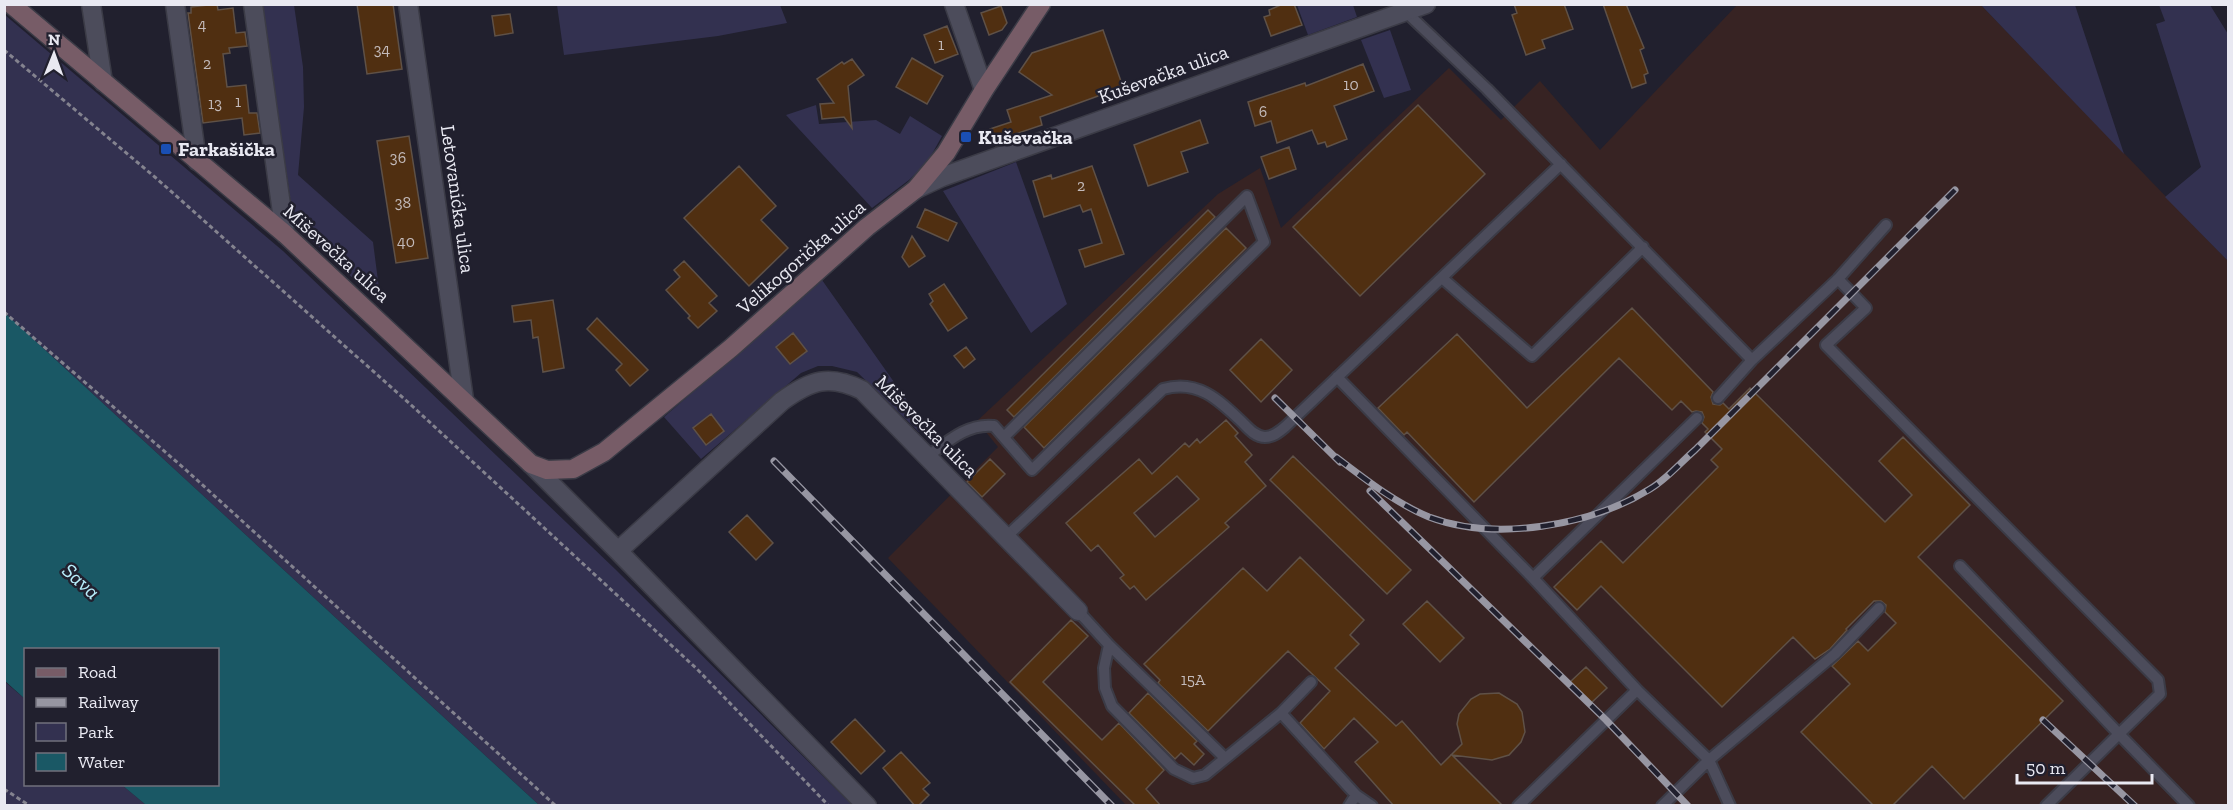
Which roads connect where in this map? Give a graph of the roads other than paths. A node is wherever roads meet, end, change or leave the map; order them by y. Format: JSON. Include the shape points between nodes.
{"nodes":[{"id":1,"x":11,"y":4,"type":"edge"},
{"id":2,"x":91,"y":4,"type":"edge"},
{"id":3,"x":175,"y":4,"type":"edge"},
{"id":4,"x":253,"y":4,"type":"edge"},
{"id":5,"x":408,"y":4,"type":"edge"},
{"id":6,"x":954,"y":4,"type":"edge"},
{"id":7,"x":1041,"y":4,"type":"edge"},
{"id":8,"x":1426,"y":4,"type":"edge"},
{"id":9,"x":1406,"y":12,"type":"junction"},
{"id":10,"x":103,"y":82,"type":"junction"},
{"id":11,"x":984,"y":90,"type":"junction"},
{"id":12,"x":197,"y":161,"type":"junction"},
{"id":13,"x":1561,"y":164,"type":"junction"},
{"id":14,"x":916,"y":189,"type":"junction"},
{"id":15,"x":1886,"y":225,"type":"dead end"},
{"id":16,"x":285,"y":234,"type":"junction"},
{"id":17,"x":1643,"y":247,"type":"junction"},
{"id":18,"x":1442,"y":278,"type":"junction"},
{"id":19,"x":1838,"y":279,"type":"junction"},
{"id":20,"x":1752,"y":360,"type":"junction"},
{"id":21,"x":1337,"y":377,"type":"junction"},
{"id":22,"x":1718,"y":398,"type":"dead end"},
{"id":23,"x":464,"y":400,"type":"junction"},
{"id":24,"x":1697,"y":418,"type":"dead end"},
{"id":25,"x":1004,"y":437,"type":"junction"},
{"id":26,"x":927,"y":457,"type":"junction"},
{"id":27,"x":531,"y":465,"type":"junction"},
{"id":28,"x":1005,"y":538,"type":"junction"},
{"id":29,"x":618,"y":551,"type":"junction"},
{"id":30,"x":1960,"y":566,"type":"dead end"},
{"id":31,"x":1533,"y":578,"type":"junction"},
{"id":32,"x":1879,"y":608,"type":"dead end"},
{"id":33,"x":1078,"y":611,"type":"joint"},
{"id":34,"x":1108,"y":645,"type":"junction"},
{"id":35,"x":1311,"y":682,"type":"dead end"},
{"id":36,"x":1637,"y":690,"type":"junction"},
{"id":37,"x":1281,"y":713,"type":"junction"},
{"id":38,"x":2119,"y":734,"type":"junction"},
{"id":39,"x":1226,"y":758,"type":"junction"},
{"id":40,"x":1709,"y":760,"type":"junction"},
{"id":41,"x":1356,"y":795,"type":"junction"},
{"id":42,"x":867,"y":806,"type":"edge"},
{"id":43,"x":1349,"y":806,"type":"edge"},
{"id":44,"x":1372,"y":806,"type":"edge"},
{"id":45,"x":1518,"y":806,"type":"edge"},
{"id":46,"x":1662,"y":806,"type":"edge"},
{"id":47,"x":1730,"y":806,"type":"edge"},
{"id":48,"x":2046,"y":806,"type":"edge"},
{"id":49,"x":2189,"y":806,"type":"edge"}],
"edges":[{"from":1,"to":10,"type":"street","name":"Miševečka ulica"},
{"from":2,"to":10,"type":"street"},
{"from":3,"to":12,"type":"street"},
{"from":4,"to":16,"type":"street"},
{"from":5,"to":23,"type":"street","name":"Letovanićka ulica"},
{"from":6,"to":11,"type":"street"},
{"from":7,"to":11,"type":"street","name":"Velikogorička ulica"},
{"from":8,"to":9,"type":"street","name":"Kuševačka ulica"},
{"from":9,"to":13,"type":"lane"},
{"from":9,"to":14,"type":"street","name":"Kuševačka ulica"},
{"from":10,"to":12,"type":"street","name":"Miševečka ulica"},
{"from":11,"to":14,"type":"street","name":"Velikogorička ulica","via":[[946,153]]},
{"from":12,"to":16,"type":"street","name":"Miševečka ulica"},
{"from":13,"to":17,"type":"lane"},
{"from":13,"to":18,"type":"lane"},
{"from":14,"to":27,"type":"street","name":"Velikogorička ulica","via":[[604,452],[573,469],[547,470]]},
{"from":15,"to":19,"type":"lane"},
{"from":16,"to":23,"type":"street","name":"Miševečka ulica"},
{"from":17,"to":18,"type":"lane","via":[[1532,356]]},
{"from":17,"to":20,"type":"lane"},
{"from":18,"to":21,"type":"lane"},
{"from":19,"to":20,"type":"lane"},
{"from":19,"to":38,"type":"lane","via":[[1866,309],[1826,345],[2158,680],[2160,694]]},
{"from":20,"to":22,"type":"lane"},
{"from":21,"to":28,"type":"lane","via":[[1286,427],[1262,438],[1197,388],[1184,385],[1163,389]]},
{"from":21,"to":31,"type":"lane"},
{"from":23,"to":27,"type":"street","name":"Miševečka ulica"},
{"from":24,"to":31,"type":"lane"},
{"from":25,"to":25,"type":"lane","via":[[1032,470],[1264,242],[1247,196]]},
{"from":25,"to":26,"type":"lane","via":[[994,426],[976,426]]},
{"from":26,"to":28,"type":"street","name":"Miševečka ulica"},
{"from":26,"to":29,"type":"street","name":"Miševečka ulica","via":[[862,390],[846,382],[816,382],[782,401]]},
{"from":27,"to":29,"type":"street","name":"Miševečka ulica"},
{"from":28,"to":33,"type":"street","name":"Miševečka ulica"},
{"from":29,"to":42,"type":"street","name":"Miševečka ulica"},
{"from":30,"to":38,"type":"lane"},
{"from":31,"to":36,"type":"lane"},
{"from":32,"to":40,"type":"lane","via":[[1835,654]]},
{"from":33,"to":34,"type":"lane"},
{"from":34,"to":39,"type":"lane"},
{"from":34,"to":39,"type":"lane","via":[[1105,688],[1112,706],[1174,769],[1192,778],[1205,775]]},
{"from":35,"to":37,"type":"lane"},
{"from":36,"to":40,"type":"lane"},
{"from":36,"to":45,"type":"lane"},
{"from":37,"to":39,"type":"lane"},
{"from":37,"to":41,"type":"lane"},
{"from":38,"to":48,"type":"lane"},
{"from":38,"to":49,"type":"lane"},
{"from":40,"to":46,"type":"lane"},
{"from":40,"to":47,"type":"lane"},
{"from":41,"to":43,"type":"lane"},
{"from":41,"to":44,"type":"lane"}]}
